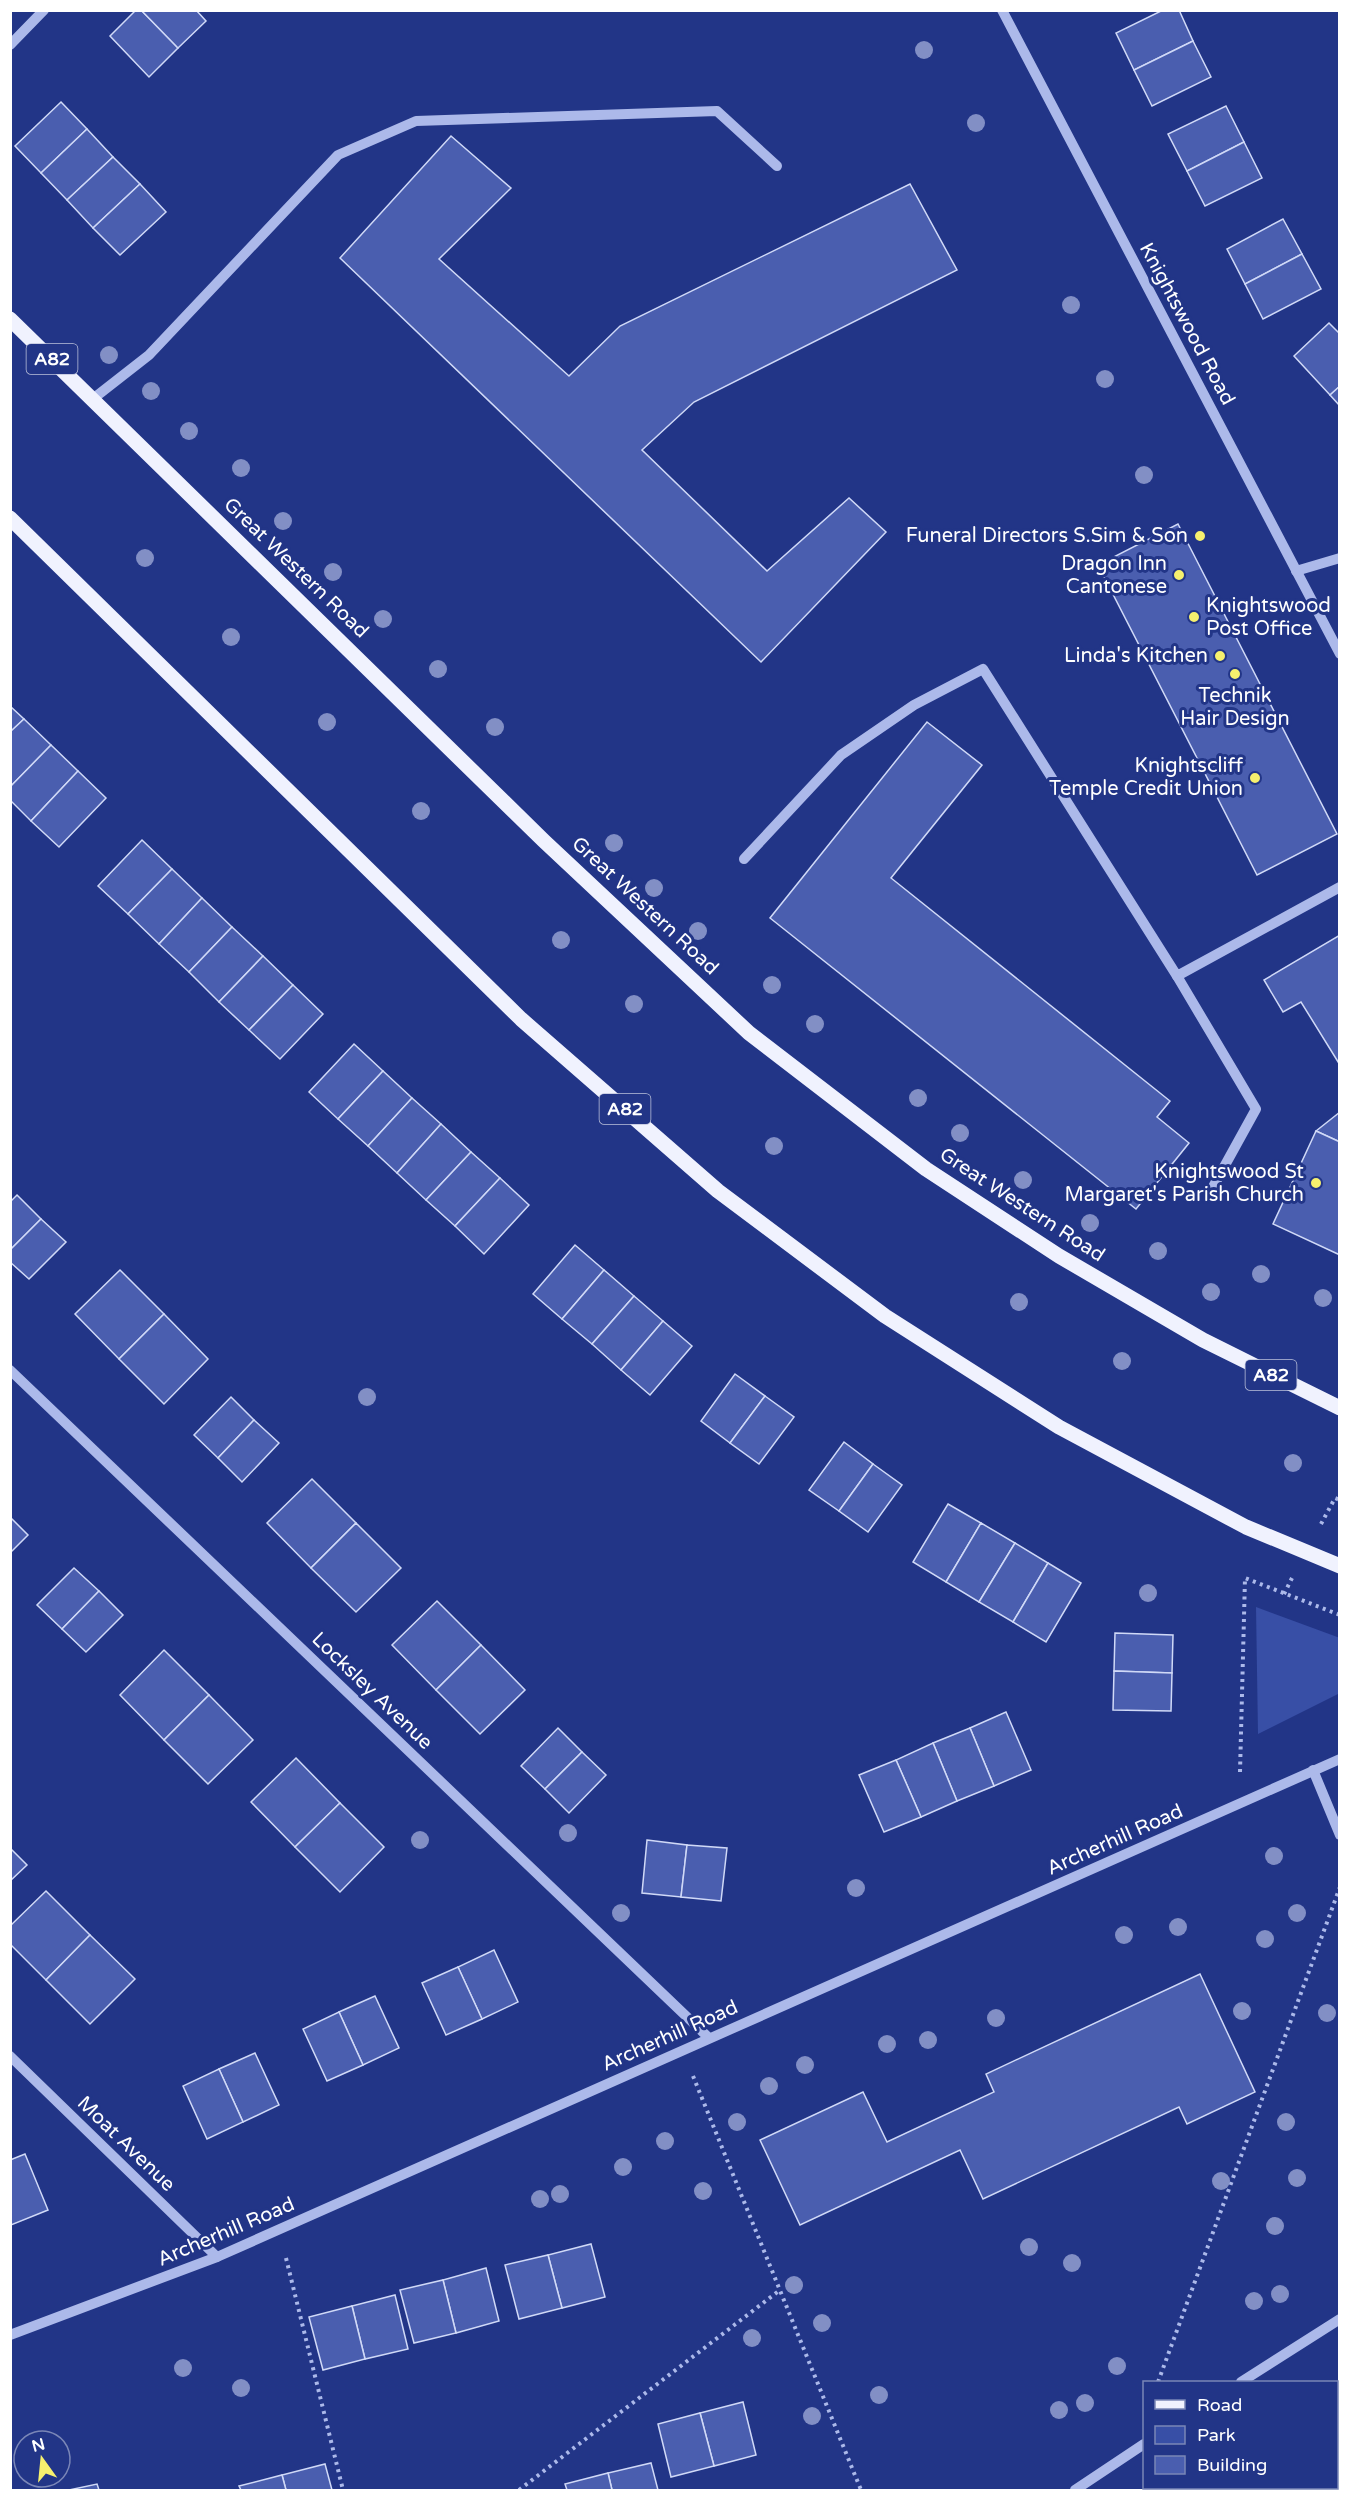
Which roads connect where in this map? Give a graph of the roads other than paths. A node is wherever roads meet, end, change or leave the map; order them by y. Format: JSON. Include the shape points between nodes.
{"nodes":[{"id":1,"x":44,"y":10,"type":"edge"},
{"id":2,"x":1002,"y":10,"type":"edge"},
{"id":3,"x":10,"y":45,"type":"edge"},
{"id":4,"x":777,"y":166,"type":"dead end"},
{"id":5,"x":10,"y":319,"type":"edge"},
{"id":6,"x":94,"y":398,"type":"junction"},
{"id":7,"x":10,"y":518,"type":"edge"},
{"id":8,"x":1340,"y":558,"type":"edge"},
{"id":9,"x":1296,"y":571,"type":"junction"},
{"id":10,"x":1340,"y":654,"type":"edge"},
{"id":11,"x":744,"y":859,"type":"dead end"},
{"id":12,"x":1340,"y":887,"type":"edge"},
{"id":13,"x":1177,"y":976,"type":"junction"},
{"id":14,"x":1208,"y":1196,"type":"dead end"},
{"id":15,"x":10,"y":1370,"type":"edge"},
{"id":16,"x":1340,"y":1408,"type":"edge"},
{"id":17,"x":1340,"y":1566,"type":"edge"},
{"id":18,"x":1340,"y":1759,"type":"edge"},
{"id":19,"x":1313,"y":1770,"type":"junction"},
{"id":20,"x":1340,"y":1835,"type":"edge"},
{"id":21,"x":709,"y":2038,"type":"junction"},
{"id":22,"x":10,"y":2056,"type":"edge"},
{"id":23,"x":217,"y":2258,"type":"junction"},
{"id":24,"x":1340,"y":2319,"type":"edge"},
{"id":25,"x":10,"y":2335,"type":"edge"},
{"id":26,"x":1243,"y":2381,"type":"edge"},
{"id":27,"x":1143,"y":2445,"type":"edge"},
{"id":28,"x":1075,"y":2490,"type":"edge"}],
"edges":[{"from":1,"to":3,"type":"street"},
{"from":2,"to":9,"type":"street","name":"Knightswood Road"},
{"from":4,"to":6,"type":"street","via":[[717,111],[416,121],[338,155],[149,355]]},
{"from":5,"to":6,"type":"main road","name":"Great Western Road","number":"A82"},
{"from":6,"to":16,"type":"main road","name":"Great Western Road","number":"A82","via":[[544,841],[749,1033],[926,1169],[1059,1256],[1203,1340]]},
{"from":7,"to":17,"type":"main road","number":"A82","via":[[521,1019],[718,1191],[885,1316],[1059,1427],[1246,1527]]},
{"from":8,"to":9,"type":"street"},
{"from":9,"to":10,"type":"street","name":"Knightswood Road"},
{"from":11,"to":13,"type":"street","via":[[841,755],[914,705],[983,669]]},
{"from":12,"to":13,"type":"street"},
{"from":13,"to":14,"type":"street","via":[[1256,1109]]},
{"from":15,"to":21,"type":"street","name":"Locksley Avenue"},
{"from":18,"to":19,"type":"street","name":"Archerhill Road"},
{"from":19,"to":20,"type":"street"},
{"from":19,"to":21,"type":"street","name":"Archerhill Road"},
{"from":21,"to":23,"type":"street","name":"Archerhill Road"},
{"from":22,"to":23,"type":"street","name":"Moat Avenue"},
{"from":23,"to":25,"type":"street","name":"Archerhill Road"},
{"from":24,"to":26,"type":"street"},
{"from":27,"to":28,"type":"street"}]}
